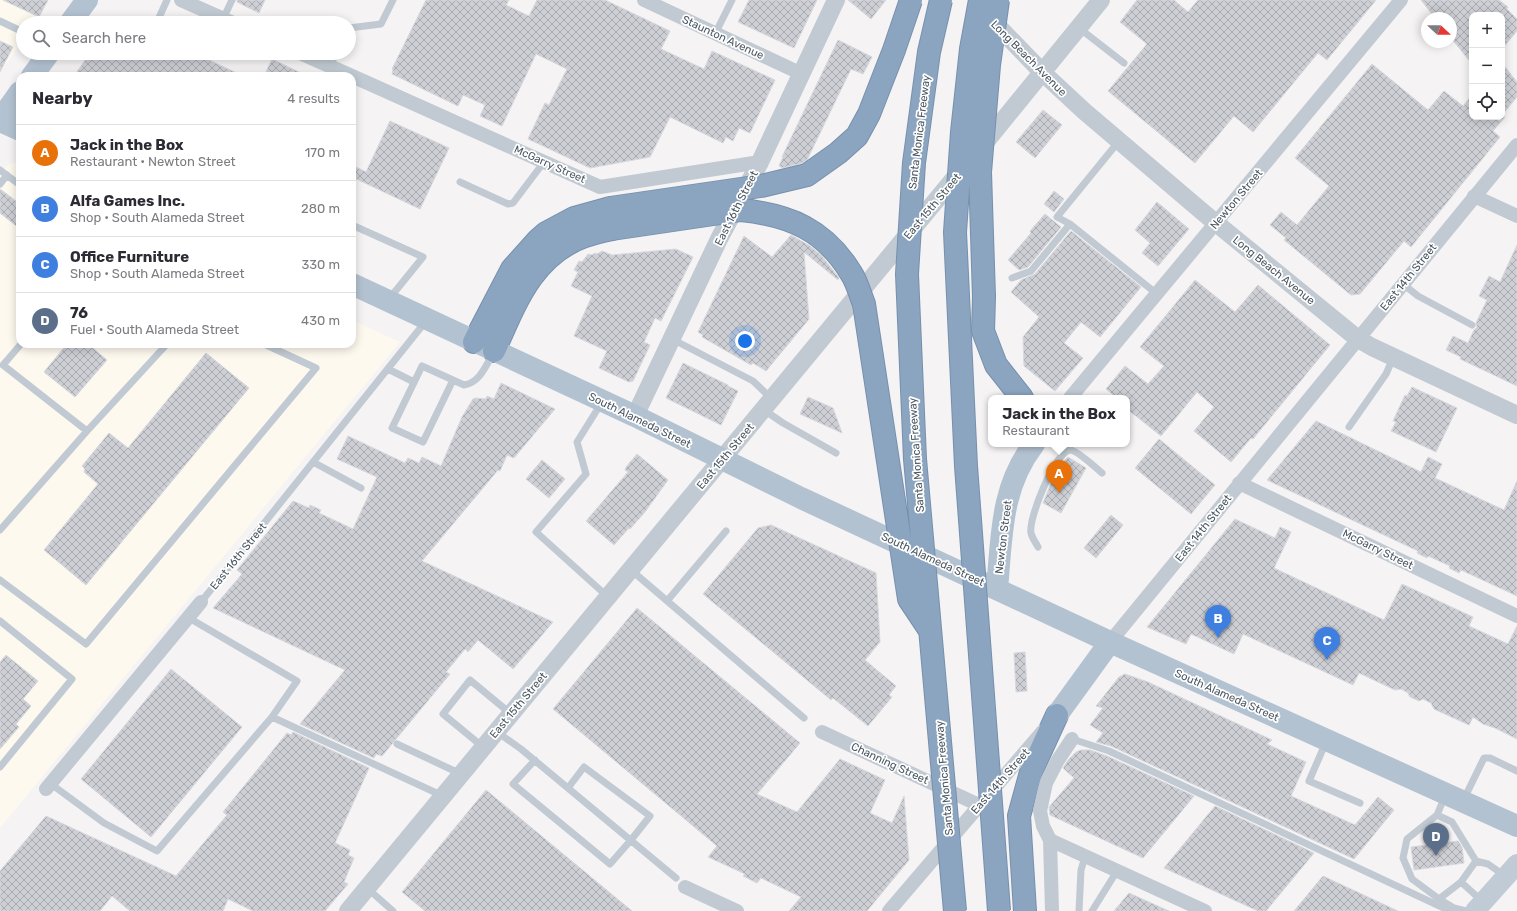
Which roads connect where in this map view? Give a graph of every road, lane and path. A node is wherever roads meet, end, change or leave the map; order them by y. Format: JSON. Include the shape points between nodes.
{"nodes":[{"id":1,"x":87,"y":0,"type":"edge"},
{"id":2,"x":166,"y":0,"type":"edge"},
{"id":3,"x":181,"y":0,"type":"edge"},
{"id":4,"x":232,"y":0,"type":"edge"},
{"id":5,"x":393,"y":0,"type":"edge"},
{"id":6,"x":644,"y":0,"type":"edge"},
{"id":7,"x":732,"y":0,"type":"edge"},
{"id":8,"x":836,"y":0,"type":"edge"},
{"id":9,"x":911,"y":0,"type":"edge"},
{"id":10,"x":941,"y":0,"type":"edge"},
{"id":11,"x":973,"y":0,"type":"edge"},
{"id":12,"x":980,"y":0,"type":"edge"},
{"id":13,"x":998,"y":0,"type":"edge"},
{"id":14,"x":1101,"y":0,"type":"edge"},
{"id":15,"x":1401,"y":0,"type":"edge"},
{"id":16,"x":75,"y":16,"type":"edge"},
{"id":17,"x":159,"y":16,"type":"edge"},
{"id":18,"x":217,"y":16,"type":"edge"},
{"id":19,"x":229,"y":16,"type":"edge"},
{"id":20,"x":0,"y":21,"type":"edge"},
{"id":21,"x":356,"y":27,"type":"edge"},
{"id":22,"x":1078,"y":28,"type":"junction"},
{"id":23,"x":16,"y":29,"type":"edge"},
{"id":24,"x":715,"y":34,"type":"junction"},
{"id":25,"x":44,"y":60,"type":"edge"},
{"id":26,"x":316,"y":60,"type":"edge"},
{"id":27,"x":333,"y":60,"type":"edge"},
{"id":28,"x":1124,"y":64,"type":"dead end"},
{"id":29,"x":330,"y":66,"type":"junction"},
{"id":30,"x":35,"y":72,"type":"edge"},
{"id":31,"x":343,"y":72,"type":"edge"},
{"id":32,"x":1042,"y":72,"type":"junction"},
{"id":33,"x":802,"y":74,"type":"junction"},
{"id":34,"x":356,"y":78,"type":"edge"},
{"id":35,"x":16,"y":98,"type":"edge"},
{"id":36,"x":0,"y":120,"type":"edge"},
{"id":37,"x":16,"y":128,"type":"edge"},
{"id":38,"x":1119,"y":141,"type":"junction"},
{"id":39,"x":1517,"y":145,"type":"edge"},
{"id":40,"x":544,"y":162,"type":"junction"},
{"id":41,"x":760,"y":162,"type":"junction"},
{"id":42,"x":0,"y":170,"type":"edge"},
{"id":43,"x":7,"y":175,"type":"junction"},
{"id":44,"x":16,"y":182,"type":"edge"},
{"id":45,"x":460,"y":182,"type":"dead end"},
{"id":46,"x":0,"y":184,"type":"edge"},
{"id":47,"x":1474,"y":196,"type":"junction"},
{"id":48,"x":1517,"y":216,"type":"edge"},
{"id":49,"x":611,"y":219,"type":"junction"},
{"id":50,"x":1216,"y":223,"type":"junction"},
{"id":51,"x":1070,"y":224,"type":"junction"},
{"id":52,"x":356,"y":227,"type":"edge"},
{"id":53,"x":1012,"y":278,"type":"dead end"},
{"id":54,"x":1403,"y":284,"type":"junction"},
{"id":55,"x":356,"y":286,"type":"edge"},
{"id":56,"x":1157,"y":294,"type":"junction"},
{"id":57,"x":388,"y":301,"type":"junction"},
{"id":58,"x":427,"y":320,"type":"junction"},
{"id":59,"x":1472,"y":325,"type":"dead end"},
{"id":60,"x":672,"y":339,"type":"junction"},
{"id":61,"x":1358,"y":339,"type":"junction"},
{"id":62,"x":474,"y":342,"type":"junction"},
{"id":63,"x":18,"y":348,"type":"edge"},
{"id":64,"x":163,"y":348,"type":"edge"},
{"id":65,"x":273,"y":348,"type":"edge"},
{"id":66,"x":494,"y":351,"type":"junction"},
{"id":67,"x":1393,"y":357,"type":"junction"},
{"id":68,"x":388,"y":369,"type":"junction"},
{"id":69,"x":453,"y":380,"type":"junction"},
{"id":70,"x":414,"y":382,"type":"junction"},
{"id":71,"x":1020,"y":395,"type":"edge"},
{"id":72,"x":1073,"y":395,"type":"edge"},
{"id":73,"x":602,"y":401,"type":"junction"},
{"id":74,"x":768,"y":405,"type":"junction"},
{"id":75,"x":1517,"y":415,"type":"edge"},
{"id":76,"x":635,"y":416,"type":"junction"},
{"id":77,"x":1349,"y":427,"type":"dead end"},
{"id":78,"x":86,"y":431,"type":"junction"},
{"id":79,"x":1032,"y":447,"type":"edge"},
{"id":80,"x":836,"y":453,"type":"dead end"},
{"id":81,"x":722,"y":459,"type":"junction"},
{"id":82,"x":313,"y":462,"type":"junction"},
{"id":83,"x":1102,"y":473,"type":"dead end"},
{"id":84,"x":1239,"y":483,"type":"junction"},
{"id":85,"x":361,"y":488,"type":"dead end"},
{"id":86,"x":0,"y":530,"type":"edge"},
{"id":87,"x":726,"y":532,"type":"dead end"},
{"id":88,"x":1038,"y":547,"type":"dead end"},
{"id":89,"x":631,"y":570,"type":"junction"},
{"id":90,"x":0,"y":580,"type":"edge"},
{"id":91,"x":998,"y":589,"type":"junction"},
{"id":92,"x":608,"y":597,"type":"junction"},
{"id":93,"x":667,"y":601,"type":"junction"},
{"id":94,"x":201,"y":602,"type":"joint"},
{"id":95,"x":1517,"y":616,"type":"edge"},
{"id":96,"x":189,"y":618,"type":"junction"},
{"id":97,"x":2,"y":623,"type":"edge"},
{"id":98,"x":0,"y":631,"type":"edge"},
{"id":99,"x":930,"y":631,"type":"junction"},
{"id":100,"x":1110,"y":642,"type":"junction"},
{"id":101,"x":511,"y":714,"type":"junction"},
{"id":102,"x":1056,"y":715,"type":"junction"},
{"id":103,"x":272,"y":717,"type":"junction"},
{"id":104,"x":804,"y":718,"type":"dead end"},
{"id":105,"x":497,"y":731,"type":"junction"},
{"id":106,"x":822,"y":732,"type":"dead end"},
{"id":107,"x":1072,"y":739,"type":"joint"},
{"id":108,"x":1326,"y":740,"type":"junction"},
{"id":109,"x":397,"y":744,"type":"dead end"},
{"id":110,"x":484,"y":747,"type":"junction"},
{"id":111,"x":535,"y":760,"type":"junction"},
{"id":112,"x":0,"y":767,"type":"edge"},
{"id":113,"x":1517,"y":771,"type":"edge"},
{"id":114,"x":461,"y":774,"type":"junction"},
{"id":115,"x":49,"y":787,"type":"joint"},
{"id":116,"x":568,"y":788,"type":"junction"},
{"id":117,"x":443,"y":796,"type":"junction"},
{"id":118,"x":1454,"y":798,"type":"junction"},
{"id":119,"x":1360,"y":803,"type":"dead end"},
{"id":120,"x":979,"y":805,"type":"junction"},
{"id":121,"x":1437,"y":815,"type":"junction"},
{"id":122,"x":1517,"y":826,"type":"edge"},
{"id":123,"x":631,"y":840,"type":"junction"},
{"id":124,"x":1050,"y":840,"type":"junction"},
{"id":125,"x":1085,"y":857,"type":"junction"},
{"id":126,"x":1476,"y":861,"type":"junction"},
{"id":127,"x":1511,"y":870,"type":"edge"},
{"id":128,"x":1116,"y":871,"type":"junction"},
{"id":129,"x":681,"y":882,"type":"joint"},
{"id":130,"x":1461,"y":882,"type":"junction"},
{"id":131,"x":367,"y":888,"type":"junction"},
{"id":132,"x":1439,"y":899,"type":"junction"},
{"id":133,"x":1024,"y":901,"type":"edge"},
{"id":134,"x":1479,"y":906,"type":"edge"},
{"id":135,"x":348,"y":911,"type":"edge"},
{"id":136,"x":394,"y":911,"type":"edge"},
{"id":137,"x":737,"y":911,"type":"edge"},
{"id":138,"x":889,"y":911,"type":"edge"},
{"id":139,"x":955,"y":911,"type":"edge"},
{"id":140,"x":999,"y":911,"type":"edge"},
{"id":141,"x":1052,"y":911,"type":"edge"},
{"id":142,"x":1079,"y":911,"type":"edge"},
{"id":143,"x":1092,"y":911,"type":"edge"},
{"id":144,"x":1205,"y":911,"type":"edge"},
{"id":145,"x":1450,"y":911,"type":"edge"},
{"id":146,"x":1466,"y":911,"type":"edge"}],
"edges":[{"from":1,"to":16,"type":"main road"},
{"from":2,"to":17,"type":"lane"},
{"from":3,"to":18,"type":"street"},
{"from":4,"to":19,"type":"lane"},
{"from":5,"to":21,"type":"lane","via":[[381,24]]},
{"from":6,"to":24,"type":"street","name":"Staunton Avenue"},
{"from":7,"to":24,"type":"lane"},
{"from":8,"to":33,"type":"street","name":"East 16th Street"},
{"from":9,"to":49,"type":"highway","bridge":true,"via":[[869,114],[857,136],[838,153],[807,175]]},
{"from":10,"to":99,"type":"highway","name":"Santa Monica Freeway","bridge":true,"via":[[929,52],[914,163],[907,274],[915,459]]},
{"from":11,"to":32,"type":"street","name":"Long Beach Avenue"},
{"from":12,"to":140,"type":"highway","bridge":true,"via":[[971,49],[962,132],[955,232],[966,466]]},
{"from":13,"to":71,"type":"highway","bridge":true,"via":[[989,65],[980,172],[983,331],[996,365]]},
{"from":14,"to":22,"type":"street","name":"East 15th Street"},
{"from":15,"to":50,"type":"street","name":"Newton Street"},
{"from":20,"to":23,"type":"lane"},
{"from":22,"to":28,"type":"lane"},
{"from":22,"to":32,"type":"street","name":"East 15th Street"},
{"from":24,"to":33,"type":"street","name":"Staunton Avenue"},
{"from":25,"to":30,"type":"main road"},
{"from":26,"to":29,"type":"street","name":"McGarry Street"},
{"from":27,"to":29,"type":"lane"},
{"from":29,"to":31,"type":"street","name":"McGarry Street"},
{"from":32,"to":38,"type":"street","name":"Long Beach Avenue"},
{"from":32,"to":74,"type":"street","name":"East 15th Street"},
{"from":33,"to":41,"type":"street","name":"East 16th Street"},
{"from":34,"to":40,"type":"street","name":"McGarry Street"},
{"from":35,"to":36,"type":"main road"},
{"from":36,"to":37,"type":"main road"},
{"from":38,"to":50,"type":"street","name":"Long Beach Avenue"},
{"from":38,"to":51,"type":"lane","via":[[1057,217]]},
{"from":39,"to":47,"type":"street","name":"East 14th Street"},
{"from":40,"to":41,"type":"street","name":"McGarry Street","via":[[600,186]]},
{"from":40,"to":45,"type":"lane","via":[[513,203],[508,204]]},
{"from":41,"to":60,"type":"street","name":"East 16th Street","via":[[719,239]]},
{"from":42,"to":43,"type":"lane"},
{"from":43,"to":44,"type":"lane"},
{"from":43,"to":46,"type":"lane"},
{"from":47,"to":48,"type":"street"},
{"from":47,"to":54,"type":"street","name":"East 14th Street"},
{"from":49,"to":62,"type":"highway","via":[[574,218],[538,240],[512,269]]},
{"from":49,"to":66,"type":"highway","via":[[562,248],[540,265],[520,294]]},
{"from":49,"to":99,"type":"highway","bridge":true,"via":[[741,210],[778,216],[793,222],[812,231],[833,247],[852,274],[864,304],[909,599]]},
{"from":50,"to":56,"type":"street","name":"Newton Street"},
{"from":50,"to":61,"type":"street","name":"Long Beach Avenue"},
{"from":51,"to":53,"type":"lane","via":[[1031,271]]},
{"from":51,"to":56,"type":"lane"},
{"from":52,"to":57,"type":"lane","via":[[423,258]]},
{"from":54,"to":59,"type":"lane","via":[[1418,296]]},
{"from":54,"to":61,"type":"street","name":"East 14th Street"},
{"from":55,"to":57,"type":"main road","name":"South Alameda Street"},
{"from":56,"to":72,"type":"street","name":"Newton Street"},
{"from":57,"to":58,"type":"main road","name":"South Alameda Street"},
{"from":58,"to":62,"type":"main road","name":"South Alameda Street"},
{"from":58,"to":68,"type":"lane","name":"East 16th Street"},
{"from":60,"to":74,"type":"lane","via":[[753,381]]},
{"from":60,"to":76,"type":"street","name":"East 16th Street"},
{"from":61,"to":67,"type":"street","name":"Long Beach Avenue"},
{"from":61,"to":84,"type":"street","name":"East 14th Street"},
{"from":62,"to":66,"type":"main road","name":"South Alameda Street"},
{"from":63,"to":78,"type":"lane","via":[[3,365]]},
{"from":64,"to":78,"type":"lane"},
{"from":65,"to":90,"type":"lane","via":[[316,368],[86,644]]},
{"from":66,"to":69,"type":"lane","via":[[479,378],[471,384],[464,385]]},
{"from":66,"to":73,"type":"main road","name":"South Alameda Street"},
{"from":67,"to":75,"type":"street","name":"Long Beach Avenue"},
{"from":67,"to":77,"type":"lane","via":[[1386,374]]},
{"from":68,"to":70,"type":"lane"},
{"from":68,"to":82,"type":"lane","name":"East 16th Street"},
{"from":69,"to":70,"type":"lane","via":[[422,366]]},
{"from":69,"to":70,"type":"lane","via":[[423,442],[392,428]]},
{"from":73,"to":76,"type":"main road","name":"South Alameda Street"},
{"from":73,"to":92,"type":"lane","via":[[578,442],[586,474],[536,532]]},
{"from":74,"to":80,"type":"lane","via":[[783,423]]},
{"from":74,"to":81,"type":"street","name":"East 15th Street"},
{"from":76,"to":81,"type":"main road","name":"South Alameda Street"},
{"from":78,"to":86,"type":"lane"},
{"from":79,"to":91,"type":"main road","name":"Newton Street","via":[[1018,469],[1005,508]]},
{"from":81,"to":89,"type":"street","name":"East 15th Street"},
{"from":81,"to":91,"type":"main road","name":"South Alameda Street"},
{"from":82,"to":85,"type":"lane"},
{"from":82,"to":94,"type":"lane","name":"East 16th Street"},
{"from":83,"to":88,"type":"lane","via":[[1076,452],[1070,450],[1063,453],[1042,489],[1035,508],[1031,533]]},
{"from":84,"to":95,"type":"street","name":"McGarry Street"},
{"from":84,"to":100,"type":"street","name":"East 14th Street"},
{"from":87,"to":93,"type":"lane"},
{"from":89,"to":92,"type":"street","name":"East 15th Street"},
{"from":89,"to":93,"type":"lane"},
{"from":91,"to":100,"type":"main road","name":"South Alameda Street"},
{"from":92,"to":101,"type":"street","name":"East 15th Street"},
{"from":93,"to":104,"type":"lane"},
{"from":94,"to":96,"type":"street","name":"East 16th Street"},
{"from":96,"to":103,"type":"lane","via":[[297,681]]},
{"from":96,"to":115,"type":"street","name":"East 16th Street"},
{"from":97,"to":98,"type":"lane"},
{"from":97,"to":112,"type":"lane","via":[[72,679]]},
{"from":99,"to":139,"type":"highway","name":"Santa Monica Freeway","bridge":true},
{"from":100,"to":102,"type":"main road","name":"East 14th Street"},
{"from":100,"to":108,"type":"main road","name":"South Alameda Street"},
{"from":101,"to":105,"type":"street","name":"East 15th Street"},
{"from":101,"to":110,"type":"lane","via":[[470,680],[443,714]]},
{"from":102,"to":120,"type":"street","name":"East 14th Street"},
{"from":102,"to":133,"type":"highway","via":[[1031,772],[1019,816]]},
{"from":103,"to":115,"type":"lane","via":[[157,851],[104,824]]},
{"from":103,"to":117,"type":"lane"},
{"from":105,"to":110,"type":"street","name":"East 15th Street"},
{"from":105,"to":111,"type":"lane"},
{"from":106,"to":120,"type":"street","name":"Channing Street"},
{"from":107,"to":124,"type":"street","via":[[1046,783],[1040,814]]},
{"from":107,"to":145,"type":"lane","via":[[1110,751]]},
{"from":108,"to":118,"type":"main road","name":"South Alameda Street"},
{"from":108,"to":119,"type":"lane","via":[[1309,781]]},
{"from":109,"to":114,"type":"lane"},
{"from":110,"to":114,"type":"street","name":"East 15th Street"},
{"from":111,"to":116,"type":"lane"},
{"from":111,"to":123,"type":"lane","via":[[513,784],[610,864]]},
{"from":113,"to":118,"type":"lane","via":[[1490,758],[1484,758]]},
{"from":114,"to":117,"type":"street","name":"East 15th Street"},
{"from":116,"to":123,"type":"lane"},
{"from":116,"to":123,"type":"lane","via":[[584,767],[650,816]]},
{"from":117,"to":131,"type":"street","name":"East 15th Street"},
{"from":118,"to":121,"type":"lane"},
{"from":118,"to":122,"type":"main road","name":"South Alameda Street"},
{"from":120,"to":138,"type":"street","name":"East 14th Street"},
{"from":121,"to":126,"type":"lane","via":[[1452,822]]},
{"from":121,"to":132,"type":"lane","via":[[1407,839],[1403,858],[1412,879]]},
{"from":123,"to":129,"type":"lane"},
{"from":124,"to":125,"type":"street"},
{"from":124,"to":141,"type":"street"},
{"from":125,"to":128,"type":"street"},
{"from":125,"to":142,"type":"lane","via":[[1081,870]]},
{"from":126,"to":127,"type":"lane"},
{"from":126,"to":130,"type":"lane"},
{"from":127,"to":134,"type":"main road"},
{"from":128,"to":143,"type":"lane"},
{"from":128,"to":144,"type":"street"},
{"from":129,"to":137,"type":"street"},
{"from":130,"to":132,"type":"lane"},
{"from":130,"to":134,"type":"lane"},
{"from":131,"to":135,"type":"street","name":"East 15th Street"},
{"from":131,"to":136,"type":"lane"},
{"from":132,"to":146,"type":"lane","via":[[1454,908]]}]}
